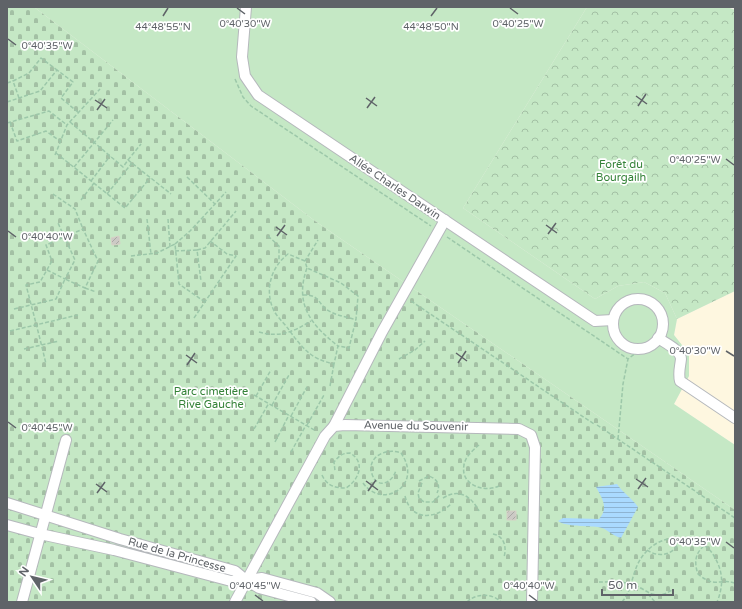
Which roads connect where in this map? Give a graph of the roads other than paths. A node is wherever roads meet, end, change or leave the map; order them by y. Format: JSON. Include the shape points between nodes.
{"nodes":[{"id":1,"x":246,"y":7,"type":"edge"},
{"id":2,"x":445,"y":220,"type":"junction"},
{"id":3,"x":613,"y":320,"type":"junction"},
{"id":4,"x":658,"y":338,"type":"junction"},
{"id":5,"x":735,"y":418,"type":"edge"},
{"id":6,"x":334,"y":426,"type":"junction"},
{"id":7,"x":66,"y":440,"type":"dead end"},
{"id":8,"x":7,"y":503,"type":"edge"},
{"id":9,"x":45,"y":514,"type":"junction"},
{"id":10,"x":7,"y":525,"type":"edge"},
{"id":11,"x":40,"y":534,"type":"junction"},
{"id":12,"x":246,"y":580,"type":"junction"},
{"id":13,"x":22,"y":602,"type":"edge"},
{"id":14,"x":235,"y":602,"type":"edge"},
{"id":15,"x":311,"y":602,"type":"edge"},
{"id":16,"x":325,"y":602,"type":"edge"},
{"id":17,"x":329,"y":602,"type":"edge"},
{"id":18,"x":532,"y":602,"type":"edge"}],
"edges":[{"from":1,"to":2,"type":"street","name":"Allée Charles Darwin","via":[[242,56],[245,76],[258,95]]},
{"from":2,"to":3,"type":"street","name":"Allée Charles Darwin","via":[[594,321]]},
{"from":2,"to":6,"type":"street","via":[[402,295]]},
{"from":3,"to":4,"type":"street","via":[[618,339],[624,345],[641,349],[650,346]]},
{"from":3,"to":4,"type":"street","via":[[621,305],[628,300],[650,301],[662,315],[663,324]]},
{"from":4,"to":5,"type":"street","via":[[679,353],[680,381]]},
{"from":6,"to":12,"type":"street","via":[[325,436]]},
{"from":6,"to":18,"type":"street","name":"Avenue du Souvenir","via":[[519,429],[531,435],[535,447]]},
{"from":7,"to":9,"type":"street"},
{"from":8,"to":9,"type":"street","name":"Rue de la Princesse"},
{"from":9,"to":11,"type":"street"},
{"from":9,"to":12,"type":"street","name":"Rue de la Princesse","via":[[120,539],[235,571]]},
{"from":10,"to":11,"type":"street","name":"Rue de la Princesse"},
{"from":11,"to":12,"type":"street","name":"Rue de la Princesse","via":[[114,550],[230,581]]},
{"from":11,"to":13,"type":"street"},
{"from":12,"to":14,"type":"street"},
{"from":12,"to":15,"type":"street","via":[[259,588]]},
{"from":12,"to":17,"type":"street","via":[[262,578],[317,593]]},
{"from":16,"to":17,"type":"street"}]}
